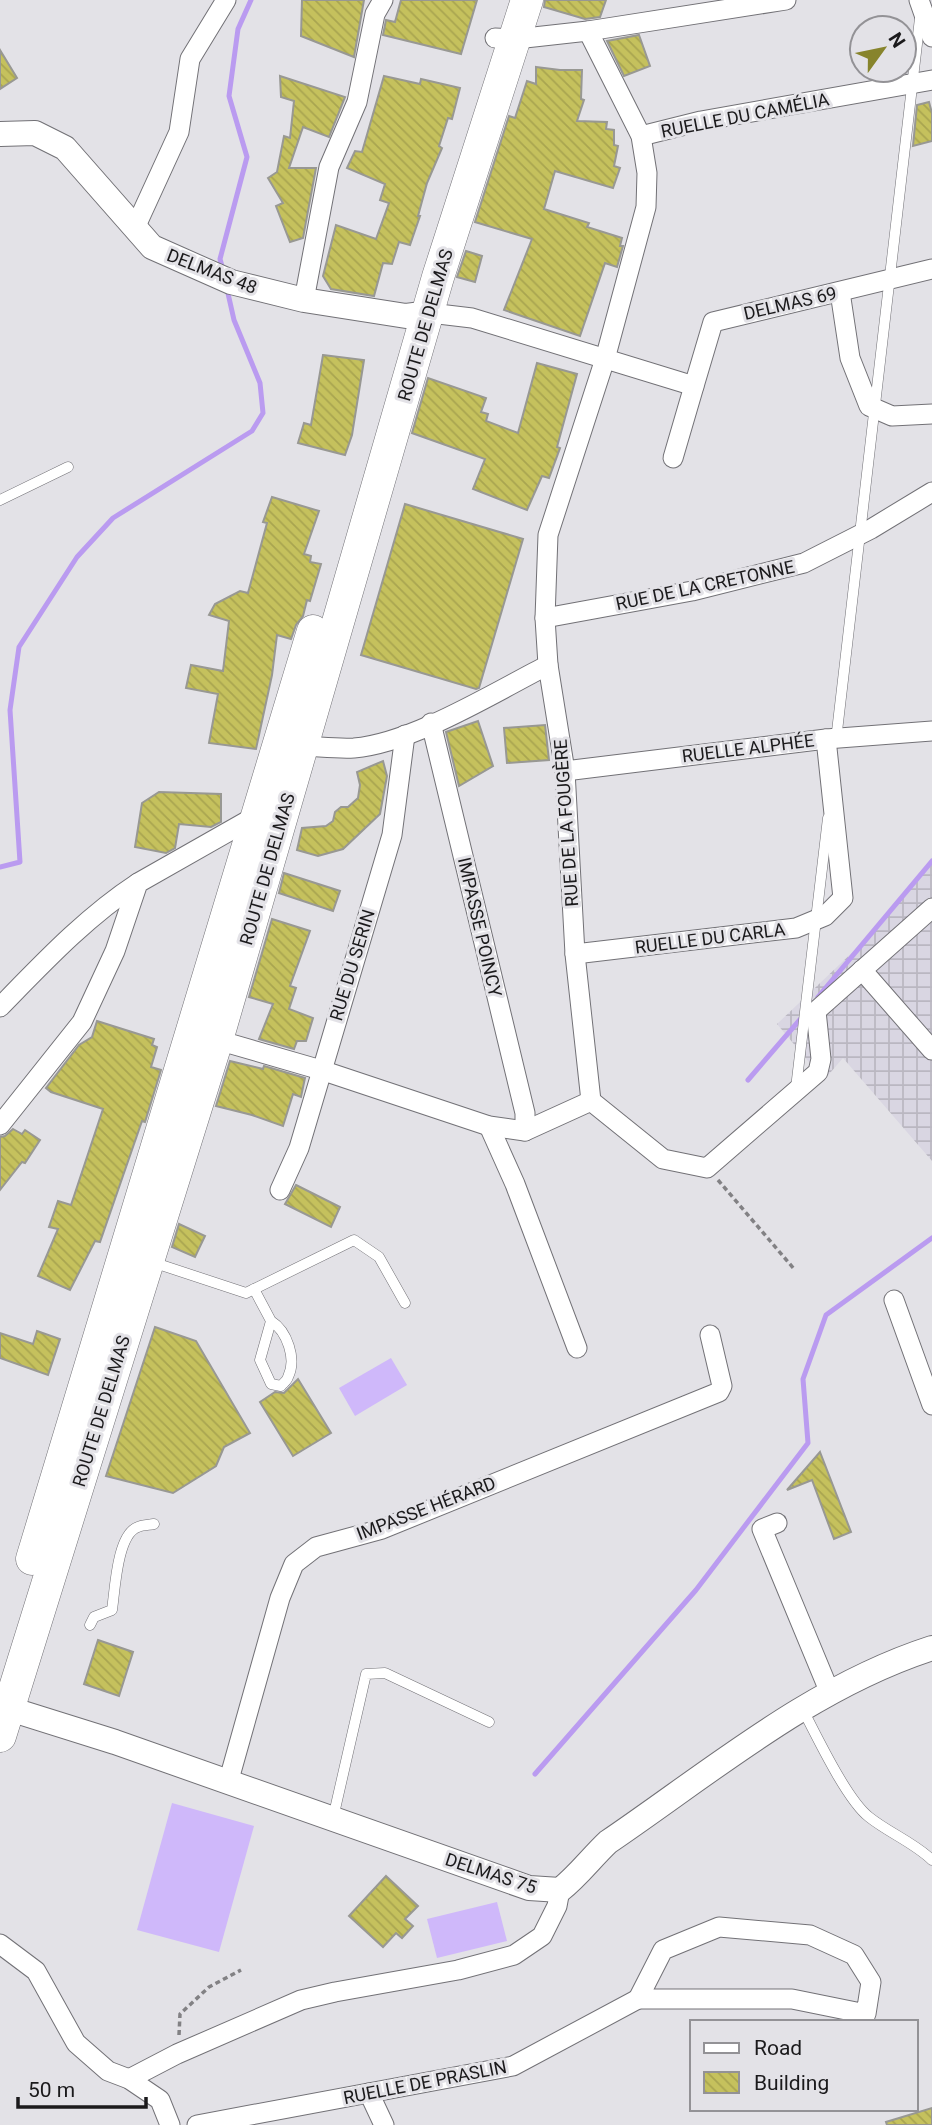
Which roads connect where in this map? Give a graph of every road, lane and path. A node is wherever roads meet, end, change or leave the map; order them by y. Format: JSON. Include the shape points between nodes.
{"nodes":[{"id":1,"x":226,"y":0,"type":"edge"},
{"id":2,"x":383,"y":0,"type":"edge"},
{"id":3,"x":506,"y":0,"type":"edge"},
{"id":4,"x":527,"y":0,"type":"edge"},
{"id":5,"x":786,"y":0,"type":"edge"},
{"id":6,"x":920,"y":0,"type":"edge"},
{"id":7,"x":588,"y":31,"type":"junction"},
{"id":8,"x":932,"y":37,"type":"edge"},
{"id":9,"x":506,"y":38,"type":"junction"},
{"id":10,"x":932,"y":80,"type":"edge"},
{"id":11,"x":0,"y":135,"type":"edge"},
{"id":12,"x":641,"y":136,"type":"junction"},
{"id":13,"x":135,"y":228,"type":"junction"},
{"id":14,"x":932,"y":269,"type":"edge"},
{"id":15,"x":840,"y":292,"type":"junction"},
{"id":16,"x":293,"y":298,"type":"junction"},
{"id":17,"x":418,"y":315,"type":"junction"},
{"id":18,"x":605,"y":359,"type":"junction"},
{"id":19,"x":694,"y":386,"type":"junction"},
{"id":20,"x":932,"y":414,"type":"edge"},
{"id":21,"x":673,"y":458,"type":"dead end"},
{"id":22,"x":68,"y":467,"type":"dead end"},
{"id":23,"x":932,"y":492,"type":"edge"},
{"id":24,"x":0,"y":500,"type":"edge"},
{"id":25,"x":545,"y":618,"type":"junction"},
{"id":26,"x":548,"y":664,"type":"junction"},
{"id":27,"x":431,"y":723,"type":"junction"},
{"id":28,"x":932,"y":731,"type":"edge"},
{"id":29,"x":405,"y":735,"type":"junction"},
{"id":30,"x":825,"y":739,"type":"junction"},
{"id":31,"x":290,"y":746,"type":"junction"},
{"id":32,"x":565,"y":771,"type":"junction"},
{"id":33,"x":256,"y":816,"type":"junction"},
{"id":34,"x":138,"y":883,"type":"junction"},
{"id":35,"x":932,"y":908,"type":"edge"},
{"id":36,"x":575,"y":954,"type":"junction"},
{"id":37,"x":862,"y":970,"type":"junction"},
{"id":38,"x":0,"y":1007,"type":"edge"},
{"id":39,"x":205,"y":1036,"type":"junction"},
{"id":40,"x":932,"y":1050,"type":"edge"},
{"id":41,"x":321,"y":1070,"type":"junction"},
{"id":42,"x":796,"y":1091,"type":"junction"},
{"id":43,"x":592,"y":1101,"type":"junction"},
{"id":44,"x":0,"y":1125,"type":"edge"},
{"id":45,"x":489,"y":1126,"type":"junction"},
{"id":46,"x":525,"y":1131,"type":"junction"},
{"id":47,"x":707,"y":1168,"type":"junction"},
{"id":48,"x":280,"y":1190,"type":"dead end"},
{"id":49,"x":137,"y":1256,"type":"junction"},
{"id":50,"x":795,"y":1270,"type":"dead end"},
{"id":51,"x":254,"y":1289,"type":"junction"},
{"id":52,"x":894,"y":1300,"type":"dead end"},
{"id":53,"x":405,"y":1303,"type":"dead end"},
{"id":54,"x":271,"y":1321,"type":"junction"},
{"id":55,"x":710,"y":1335,"type":"dead end"},
{"id":56,"x":577,"y":1348,"type":"dead end"},
{"id":57,"x":932,"y":1405,"type":"edge"},
{"id":58,"x":778,"y":1523,"type":"dead end"},
{"id":59,"x":155,"y":1524,"type":"dead end"},
{"id":60,"x":90,"y":1625,"type":"dead end"},
{"id":61,"x":932,"y":1648,"type":"edge"},
{"id":62,"x":0,"y":1665,"type":"edge"},
{"id":63,"x":830,"y":1693,"type":"junction"},
{"id":64,"x":803,"y":1710,"type":"junction"},
{"id":65,"x":3,"y":1716,"type":"edge"},
{"id":66,"x":489,"y":1723,"type":"dead end"},
{"id":67,"x":228,"y":1783,"type":"junction"},
{"id":68,"x":332,"y":1818,"type":"junction"},
{"id":69,"x":932,"y":1860,"type":"edge"},
{"id":70,"x":560,"y":1890,"type":"junction"},
{"id":71,"x":0,"y":1944,"type":"edge"},
{"id":72,"x":241,"y":1970,"type":"dead end"},
{"id":73,"x":638,"y":1999,"type":"junction"},
{"id":74,"x":177,"y":2054,"type":"junction"},
{"id":75,"x":129,"y":2080,"type":"junction"},
{"id":76,"x":369,"y":2093,"type":"junction"},
{"id":77,"x":170,"y":2125,"type":"edge"},
{"id":78,"x":197,"y":2125,"type":"edge"},
{"id":79,"x":384,"y":2125,"type":"edge"}],
"edges":[{"from":1,"to":13,"type":"street","via":[[190,59],[179,132]]},
{"from":2,"to":16,"type":"street","via":[[375,15],[357,102],[328,167]]},
{"from":3,"to":9,"type":"main road","name":"ROUTE DE DELMAS"},
{"from":4,"to":9,"type":"main road","name":"ROUTE DE DELMAS"},
{"from":5,"to":7,"type":"street"},
{"from":6,"to":8,"type":"street"},
{"from":6,"to":42,"type":"lane"},
{"from":7,"to":9,"type":"street"},
{"from":7,"to":12,"type":"street","name":"RUE DE LA FOUGÈRE"},
{"from":9,"to":17,"type":"main road","name":"ROUTE DE DELMAS"},
{"from":10,"to":12,"type":"street","name":"RUELLE DU CAMÉLIA"},
{"from":11,"to":13,"type":"street","name":"DELMAS 48","via":[[35,133],[65,148]]},
{"from":12,"to":18,"type":"street","name":"RUE DE LA FOUGÈRE","via":[[646,207]]},
{"from":13,"to":16,"type":"street","name":"DELMAS 48","via":[[152,247],[231,282]]},
{"from":14,"to":15,"type":"street","name":"DELMAS 69"},
{"from":15,"to":19,"type":"street","name":"DELMAS 69","via":[[713,322]]},
{"from":15,"to":20,"type":"street","via":[[850,358],[869,406],[892,416]]},
{"from":16,"to":17,"type":"street","name":"DELMAS 48"},
{"from":17,"to":18,"type":"street","via":[[472,318]]},
{"from":17,"to":31,"type":"main road","name":"ROUTE DE DELMAS"},
{"from":18,"to":19,"type":"street"},
{"from":18,"to":25,"type":"street","name":"RUE DE LA FOUGÈRE","via":[[548,535]]},
{"from":19,"to":21,"type":"street","name":"DELMAS 69"},
{"from":22,"to":24,"type":"lane"},
{"from":23,"to":25,"type":"street","name":"RUE DE LA CRETONNE","via":[[804,563],[692,591]]},
{"from":25,"to":26,"type":"street","name":"RUE DE LA FOUGÈRE"},
{"from":26,"to":27,"type":"street"},
{"from":26,"to":32,"type":"street","name":"RUE DE LA FOUGÈRE"},
{"from":27,"to":29,"type":"street"},
{"from":27,"to":46,"type":"street","name":"IMPASSE POINCY","via":[[525,1113]]},
{"from":28,"to":30,"type":"street","name":"RUELLE ALPHÉE"},
{"from":29,"to":31,"type":"street","via":[[355,748]]},
{"from":29,"to":41,"type":"street","name":"RUE DU SERIN","via":[[391,835]]},
{"from":30,"to":32,"type":"street","name":"RUELLE ALPHÉE"},
{"from":30,"to":36,"type":"street","name":"RUELLE DU CARLA","via":[[843,898],[825,916],[796,928]]},
{"from":31,"to":33,"type":"main road","name":"ROUTE DE DELMAS"},
{"from":31,"to":39,"type":"main road","name":"ROUTE DE DELMAS"},
{"from":32,"to":36,"type":"street","name":"RUE DE LA FOUGÈRE"},
{"from":33,"to":34,"type":"street"},
{"from":33,"to":39,"type":"main road","name":"ROUTE DE DELMAS"},
{"from":34,"to":38,"type":"street","via":[[111,901]]},
{"from":34,"to":44,"type":"street","via":[[115,950],[82,1022]]},
{"from":35,"to":37,"type":"street"},
{"from":36,"to":43,"type":"street","name":"RUE DE LA FOUGÈRE"},
{"from":37,"to":40,"type":"street"},
{"from":37,"to":42,"type":"street","via":[[816,1011],[820,1067]]},
{"from":39,"to":41,"type":"street"},
{"from":39,"to":49,"type":"main road","name":"ROUTE DE DELMAS"},
{"from":41,"to":45,"type":"street"},
{"from":41,"to":48,"type":"street","name":"RUE DU SERIN","via":[[299,1148]]},
{"from":42,"to":47,"type":"street"},
{"from":43,"to":46,"type":"street"},
{"from":43,"to":47,"type":"street","via":[[663,1159]]},
{"from":45,"to":46,"type":"street"},
{"from":45,"to":56,"type":"street"},
{"from":47,"to":50,"type":"path"},
{"from":49,"to":51,"type":"lane","via":[[246,1293]]},
{"from":49,"to":62,"type":"main road","name":"ROUTE DE DELMAS"},
{"from":49,"to":65,"type":"main road","name":"ROUTE DE DELMAS"},
{"from":51,"to":53,"type":"lane","via":[[354,1240],[379,1257]]},
{"from":51,"to":54,"type":"lane"},
{"from":52,"to":57,"type":"street"},
{"from":54,"to":54,"type":"lane","via":[[260,1360],[271,1384],[281,1386],[289,1377],[291,1356],[287,1340]]},
{"from":55,"to":67,"type":"street","name":"IMPASSE HÉRARD","via":[[722,1386],[719,1392],[382,1529],[316,1547],[294,1564],[280,1598]]},
{"from":58,"to":63,"type":"street","via":[[762,1529]]},
{"from":59,"to":60,"type":"lane","via":[[136,1527],[127,1535],[112,1610],[94,1617]]},
{"from":61,"to":63,"type":"street","name":"DELMAS 75","via":[[895,1660]]},
{"from":63,"to":64,"type":"street","name":"DELMAS 75"},
{"from":64,"to":69,"type":"lane","via":[[850,1795],[867,1816]]},
{"from":64,"to":70,"type":"street","name":"DELMAS 75","via":[[608,1842],[578,1877]]},
{"from":65,"to":67,"type":"street","name":"DELMAS 75","via":[[115,1742]]},
{"from":66,"to":68,"type":"lane","via":[[385,1673],[366,1674]]},
{"from":67,"to":68,"type":"street","name":"DELMAS 75"},
{"from":68,"to":70,"type":"street","name":"DELMAS 75","via":[[529,1888]]},
{"from":70,"to":74,"type":"street","via":[[542,1936],[514,1955],[301,2000]]},
{"from":71,"to":75,"type":"street","via":[[36,1971],[76,2043],[108,2071]]},
{"from":72,"to":74,"type":"path","via":[[209,1987],[180,2014]]},
{"from":73,"to":73,"type":"street","via":[[792,1999],[866,2014],[871,1982],[854,1955],[810,1935],[719,1927],[663,1950]]},
{"from":73,"to":76,"type":"street","name":"RUELLE DE PRASLIN","via":[[513,2066]]},
{"from":74,"to":75,"type":"street"},
{"from":75,"to":77,"type":"street","via":[[160,2100]]},
{"from":76,"to":78,"type":"street","name":"RUELLE DE PRASLIN"},
{"from":76,"to":79,"type":"street"}]}
